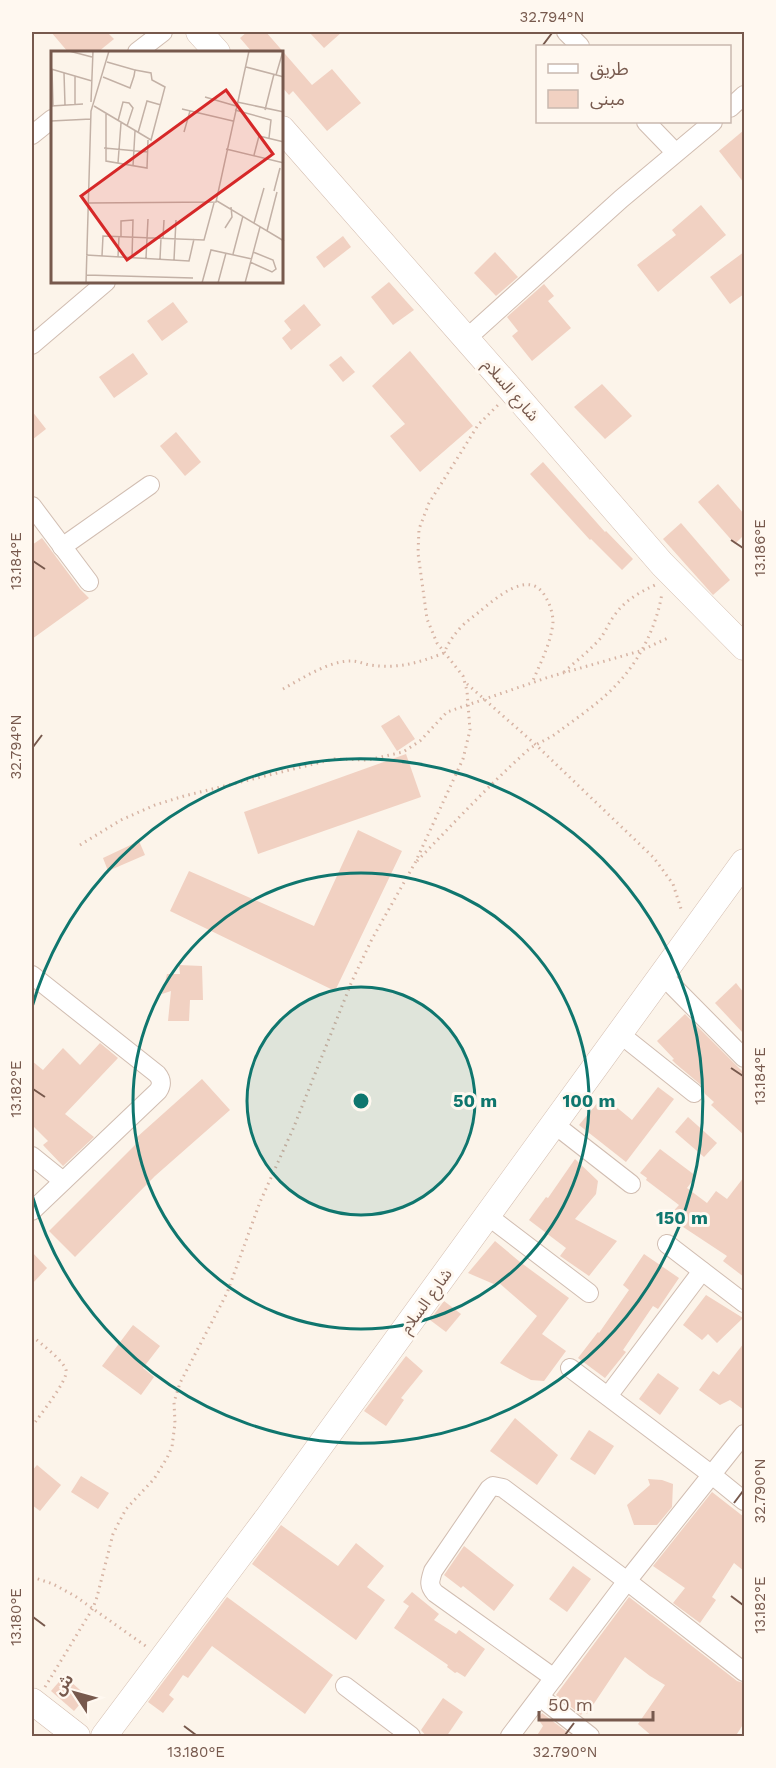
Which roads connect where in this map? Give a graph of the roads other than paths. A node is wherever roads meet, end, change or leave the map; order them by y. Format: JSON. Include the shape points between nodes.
{"nodes":[{"id":1,"x":163,"y":32,"type":"edge"},
{"id":2,"x":566,"y":32,"type":"edge"},
{"id":3,"x":579,"y":45,"type":"edge"},
{"id":4,"x":138,"y":51,"type":"edge"},
{"id":5,"x":744,"y":96,"type":"edge"},
{"id":6,"x":731,"y":106,"type":"edge"},
{"id":7,"x":51,"y":119,"type":"edge"},
{"id":8,"x":647,"y":123,"type":"edge"},
{"id":9,"x":712,"y":123,"type":"edge"},
{"id":10,"x":284,"y":132,"type":"edge"},
{"id":11,"x":32,"y":135,"type":"edge"},
{"id":12,"x":675,"y":152,"type":"junction"},
{"id":13,"x":104,"y":284,"type":"edge"},
{"id":14,"x":466,"y":339,"type":"junction"},
{"id":15,"x":32,"y":345,"type":"edge"},
{"id":16,"x":150,"y":485,"type":"dead end"},
{"id":17,"x":32,"y":506,"type":"edge"},
{"id":18,"x":62,"y":547,"type":"junction"},
{"id":19,"x":89,"y":582,"type":"dead end"},
{"id":20,"x":744,"y":647,"type":"edge"},
{"id":21,"x":744,"y":862,"type":"edge"},
{"id":22,"x":662,"y":975,"type":"junction"},
{"id":23,"x":34,"y":983,"type":"edge"},
{"id":24,"x":620,"y":1034,"type":"junction"},
{"id":25,"x":744,"y":1058,"type":"edge"},
{"id":26,"x":694,"y":1093,"type":"dead end"},
{"id":27,"x":554,"y":1124,"type":"junction"},
{"id":28,"x":32,"y":1156,"type":"edge"},
{"id":29,"x":63,"y":1181,"type":"junction"},
{"id":30,"x":631,"y":1184,"type":"dead end"},
{"id":31,"x":32,"y":1211,"type":"edge"},
{"id":32,"x":488,"y":1216,"type":"junction"},
{"id":33,"x":667,"y":1244,"type":"dead end"},
{"id":34,"x":702,"y":1271,"type":"junction"},
{"id":35,"x":589,"y":1293,"type":"dead end"},
{"id":36,"x":744,"y":1303,"type":"edge"},
{"id":37,"x":570,"y":1368,"type":"dead end"},
{"id":38,"x":608,"y":1396,"type":"junction"},
{"id":39,"x":744,"y":1434,"type":"edge"},
{"id":40,"x":712,"y":1475,"type":"junction"},
{"id":41,"x":744,"y":1501,"type":"edge"},
{"id":42,"x":627,"y":1581,"type":"junction"},
{"id":43,"x":744,"y":1672,"type":"edge"},
{"id":44,"x":554,"y":1678,"type":"junction"},
{"id":45,"x":345,"y":1686,"type":"dead end"},
{"id":46,"x":540,"y":1697,"type":"junction"},
{"id":47,"x":33,"y":1702,"type":"edge"},
{"id":48,"x":77,"y":1737,"type":"edge"},
{"id":49,"x":104,"y":1737,"type":"edge"},
{"id":50,"x":411,"y":1737,"type":"edge"},
{"id":51,"x":510,"y":1737,"type":"edge"},
{"id":52,"x":590,"y":1737,"type":"edge"}],
"edges":[{"from":1,"to":4,"type":"street"},
{"from":2,"to":3,"type":"street"},
{"from":5,"to":6,"type":"street"},
{"from":7,"to":11,"type":"street"},
{"from":8,"to":12,"type":"street"},
{"from":9,"to":12,"type":"street"},
{"from":10,"to":14,"type":"main road","name":"شارع السلام"},
{"from":12,"to":14,"type":"street"},
{"from":13,"to":15,"type":"street"},
{"from":14,"to":20,"type":"main road","name":"شارع السلام","via":[[663,573]]},
{"from":16,"to":18,"type":"street"},
{"from":17,"to":18,"type":"street"},
{"from":18,"to":19,"type":"street"},
{"from":21,"to":22,"type":"main road","name":"شارع السلام"},
{"from":22,"to":24,"type":"main road","name":"شارع السلام"},
{"from":22,"to":25,"type":"street"},
{"from":23,"to":29,"type":"street","via":[[157,1074],[161,1081],[158,1091]]},
{"from":24,"to":26,"type":"street"},
{"from":24,"to":27,"type":"main road","name":"شارع السلام"},
{"from":27,"to":30,"type":"street"},
{"from":27,"to":32,"type":"main road","name":"شارع السلام"},
{"from":28,"to":29,"type":"street"},
{"from":29,"to":31,"type":"street"},
{"from":32,"to":35,"type":"street"},
{"from":32,"to":49,"type":"main road","name":"شارع السلام"},
{"from":33,"to":34,"type":"street"},
{"from":34,"to":36,"type":"street"},
{"from":34,"to":38,"type":"street"},
{"from":37,"to":38,"type":"street"},
{"from":38,"to":40,"type":"street"},
{"from":39,"to":40,"type":"street"},
{"from":40,"to":41,"type":"street"},
{"from":40,"to":42,"type":"street"},
{"from":42,"to":43,"type":"street"},
{"from":42,"to":44,"type":"street"},
{"from":42,"to":44,"type":"street","via":[[503,1488],[489,1489],[433,1571],[430,1588]]},
{"from":44,"to":46,"type":"street"},
{"from":45,"to":50,"type":"street"},
{"from":46,"to":51,"type":"street"},
{"from":46,"to":52,"type":"street"},
{"from":47,"to":48,"type":"main road"}]}
